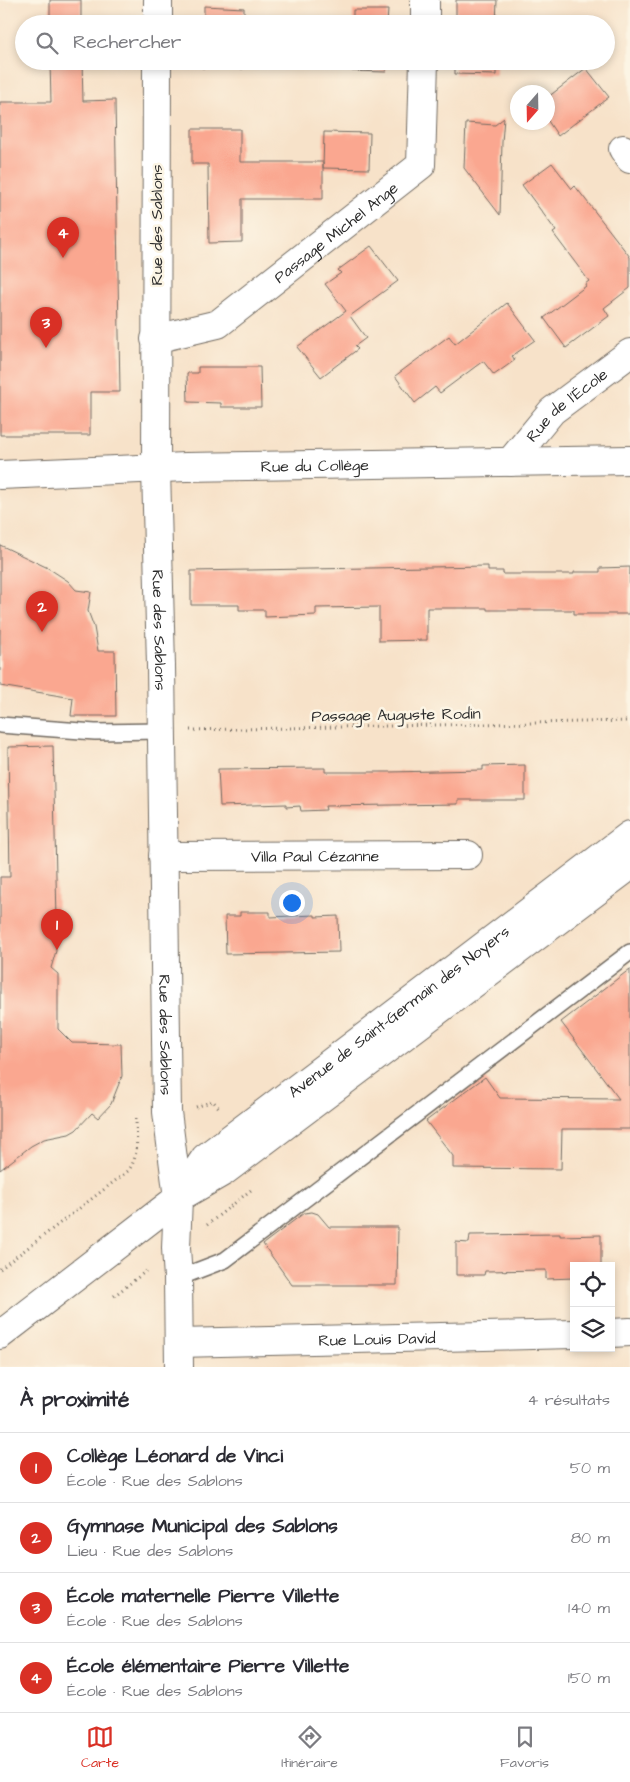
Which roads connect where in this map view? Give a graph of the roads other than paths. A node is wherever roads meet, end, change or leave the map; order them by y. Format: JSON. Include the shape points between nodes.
{"nodes":[{"id":1,"x":158,"y":0,"type":"edge"},
{"id":2,"x":425,"y":0,"type":"edge"},
{"id":3,"x":158,"y":15,"type":"edge"},
{"id":4,"x":425,"y":15,"type":"edge"},
{"id":5,"x":157,"y":70,"type":"edge"},
{"id":6,"x":424,"y":70,"type":"edge"},
{"id":7,"x":155,"y":339,"type":"junction"},
{"id":8,"x":630,"y":353,"type":"edge"},
{"id":9,"x":630,"y":460,"type":"edge"},
{"id":10,"x":510,"y":462,"type":"junction"},
{"id":11,"x":156,"y":469,"type":"junction"},
{"id":12,"x":0,"y":475,"type":"edge"},
{"id":13,"x":0,"y":725,"type":"edge"},
{"id":14,"x":162,"y":731,"type":"junction"},
{"id":15,"x":630,"y":835,"type":"edge"},
{"id":16,"x":468,"y":855,"type":"dead end"},
{"id":17,"x":163,"y":856,"type":"junction"},
{"id":18,"x":630,"y":866,"type":"edge"},
{"id":19,"x":630,"y":952,"type":"edge"},
{"id":20,"x":178,"y":1198,"type":"junction"},
{"id":21,"x":178,"y":1278,"type":"junction"},
{"id":22,"x":630,"y":1332,"type":"edge"},
{"id":23,"x":615,"y":1333,"type":"edge"},
{"id":24,"x":570,"y":1334,"type":"edge"},
{"id":25,"x":0,"y":1335,"type":"edge"},
{"id":26,"x":179,"y":1355,"type":"edge"}],
"edges":[{"from":1,"to":3,"type":"street"},
{"from":2,"to":4,"type":"street"},
{"from":5,"to":7,"type":"street","name":"Rue des Sablons"},
{"from":6,"to":7,"type":"street","name":"Passage Michel Ange","via":[[421,165],[218,324]]},
{"from":7,"to":11,"type":"street","name":"Rue des Sablons"},
{"from":8,"to":10,"type":"street","name":"Rue de l'École","via":[[552,412]]},
{"from":9,"to":10,"type":"street","name":"Rue du Collège"},
{"from":10,"to":11,"type":"street","name":"Rue du Collège"},
{"from":11,"to":12,"type":"street","name":"Rue du Collège"},
{"from":11,"to":14,"type":"street","name":"Rue des Sablons"},
{"from":13,"to":14,"type":"lane","via":[[95,732]]},
{"from":14,"to":17,"type":"street","name":"Rue des Sablons"},
{"from":15,"to":20,"type":"street","name":"Avenue de Saint-Germain des Noyers","via":[[205,1158]]},
{"from":16,"to":17,"type":"street","name":"Villa Paul Cézanne"},
{"from":17,"to":20,"type":"street","name":"Rue des Sablons","via":[[167,1112]]},
{"from":18,"to":20,"type":"street","name":"Avenue de Saint-Germain des Noyers","via":[[223,1172]]},
{"from":19,"to":21,"type":"lane","via":[[225,1260]]},
{"from":20,"to":21,"type":"street","name":"Rue des Sablons"},
{"from":20,"to":25,"type":"street","name":"Avenue de Saint-Germain des Noyers"},
{"from":21,"to":26,"type":"street","name":"Rue des Sablons"},
{"from":22,"to":23,"type":"street"},
{"from":24,"to":26,"type":"street","name":"Rue Louis David"}]}
